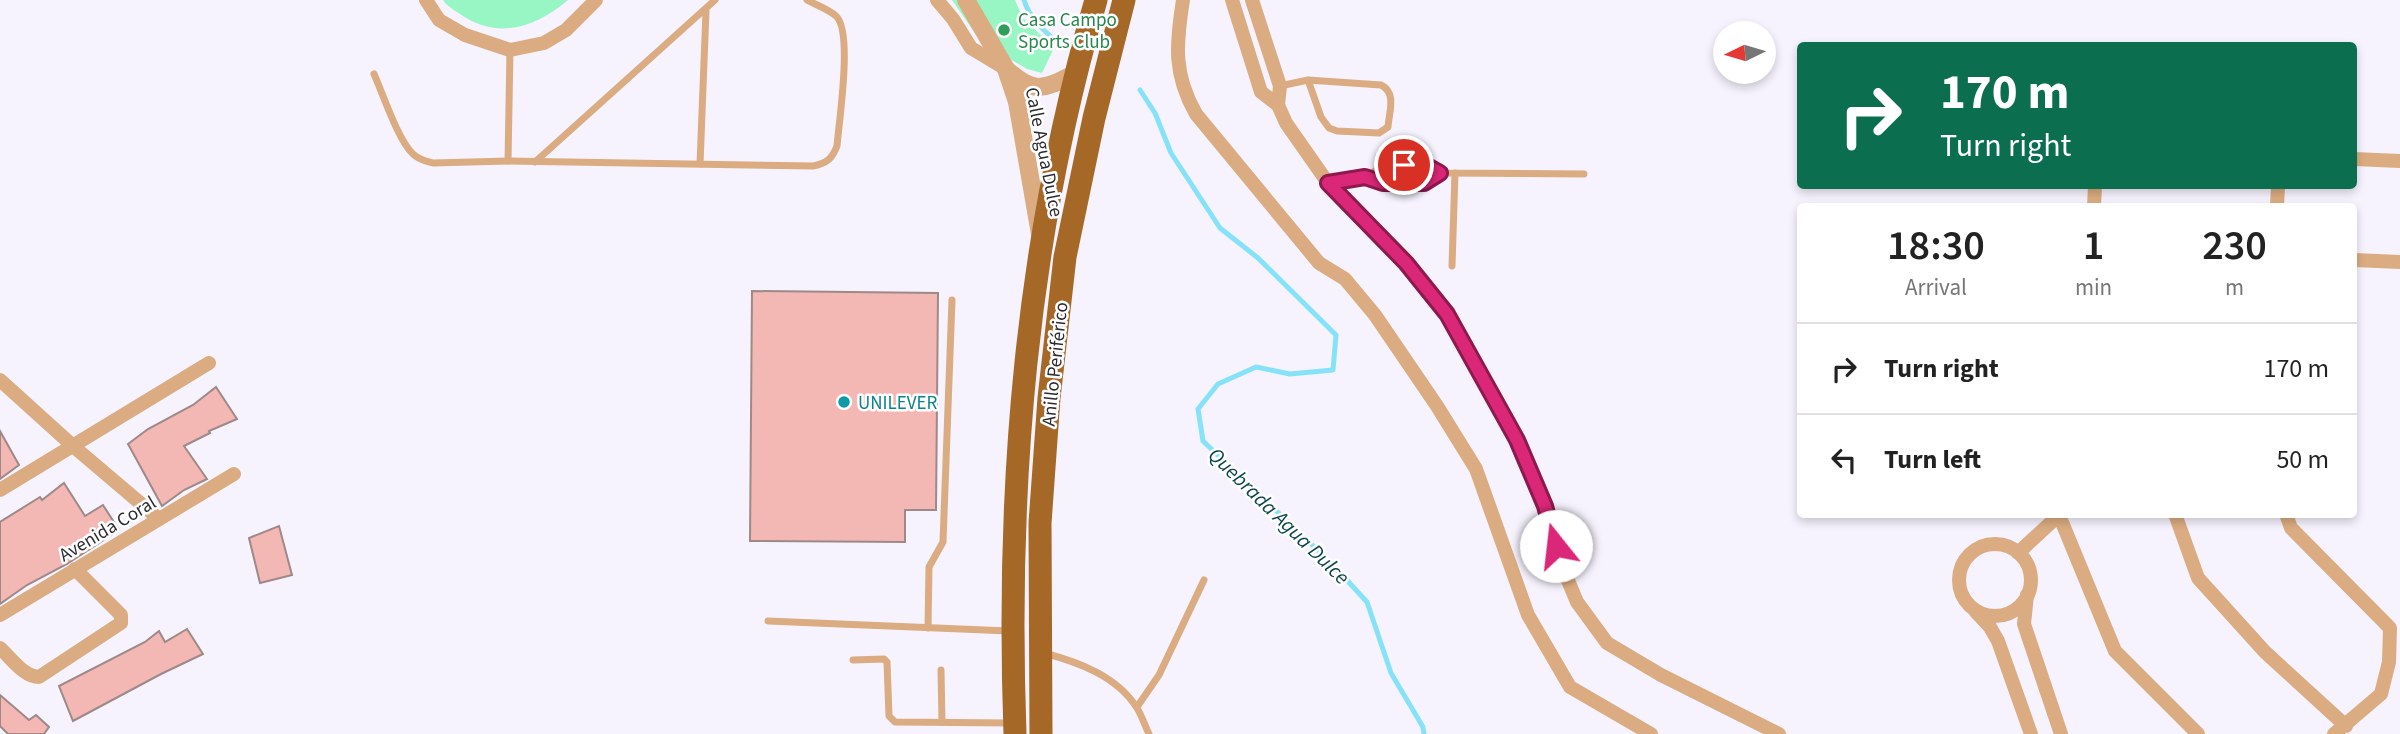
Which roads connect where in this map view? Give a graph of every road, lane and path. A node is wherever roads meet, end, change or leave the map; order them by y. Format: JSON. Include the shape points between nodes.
{"nodes":[{"id":1,"x":426,"y":0,"type":"edge"},
{"id":2,"x":596,"y":0,"type":"edge"},
{"id":3,"x":715,"y":0,"type":"edge"},
{"id":4,"x":807,"y":0,"type":"edge"},
{"id":5,"x":937,"y":0,"type":"edge"},
{"id":6,"x":965,"y":0,"type":"edge"},
{"id":7,"x":1096,"y":0,"type":"edge"},
{"id":8,"x":1124,"y":0,"type":"edge"},
{"id":9,"x":1183,"y":0,"type":"edge"},
{"id":10,"x":1232,"y":0,"type":"edge"},
{"id":11,"x":1252,"y":0,"type":"edge"},
{"id":12,"x":706,"y":10,"type":"junction"},
{"id":13,"x":510,"y":50,"type":"junction"},
{"id":14,"x":1006,"y":69,"type":"junction"},
{"id":15,"x":374,"y":74,"type":"dead end"},
{"id":16,"x":1074,"y":74,"type":"junction"},
{"id":17,"x":1308,"y":80,"type":"junction"},
{"id":18,"x":1280,"y":86,"type":"junction"},
{"id":19,"x":1278,"y":105,"type":"junction"},
{"id":20,"x":2357,"y":159,"type":"edge"},
{"id":21,"x":508,"y":161,"type":"junction"},
{"id":22,"x":2400,"y":161,"type":"edge"},
{"id":23,"x":535,"y":162,"type":"junction"},
{"id":24,"x":700,"y":164,"type":"junction"},
{"id":25,"x":1440,"y":173,"type":"junction"},
{"id":26,"x":1455,"y":173,"type":"junction"},
{"id":27,"x":1584,"y":174,"type":"dead end"},
{"id":28,"x":1365,"y":177,"type":"junction"},
{"id":29,"x":1328,"y":183,"type":"junction"},
{"id":30,"x":1041,"y":244,"type":"junction"},
{"id":31,"x":2357,"y":260,"type":"edge"},
{"id":32,"x":2400,"y":262,"type":"edge"},
{"id":33,"x":1452,"y":266,"type":"dead end"},
{"id":34,"x":952,"y":300,"type":"dead end"},
{"id":35,"x":209,"y":363,"type":"dead end"},
{"id":36,"x":0,"y":380,"type":"edge"},
{"id":37,"x":73,"y":446,"type":"junction"},
{"id":38,"x":234,"y":474,"type":"dead end"},
{"id":39,"x":0,"y":490,"type":"edge"},
{"id":40,"x":2056,"y":518,"type":"edge"},
{"id":41,"x":2060,"y":518,"type":"edge"},
{"id":42,"x":2176,"y":518,"type":"edge"},
{"id":43,"x":2287,"y":518,"type":"edge"},
{"id":44,"x":159,"y":519,"type":"junction"},
{"id":45,"x":2018,"y":553,"type":"junction"},
{"id":46,"x":75,"y":569,"type":"junction"},
{"id":47,"x":1204,"y":580,"type":"dead end"},
{"id":48,"x":2027,"y":595,"type":"junction"},
{"id":49,"x":1973,"y":609,"type":"junction"},
{"id":50,"x":0,"y":615,"type":"edge"},
{"id":51,"x":768,"y":621,"type":"dead end"},
{"id":52,"x":928,"y":628,"type":"junction"},
{"id":53,"x":1013,"y":631,"type":"junction"},
{"id":54,"x":0,"y":648,"type":"edge"},
{"id":55,"x":1040,"y":651,"type":"junction"},
{"id":56,"x":853,"y":660,"type":"dead end"},
{"id":57,"x":941,"y":670,"type":"dead end"},
{"id":58,"x":1137,"y":707,"type":"junction"},
{"id":59,"x":942,"y":722,"type":"junction"},
{"id":60,"x":1015,"y":728,"type":"edge"},
{"id":61,"x":2340,"y":730,"type":"edge"},
{"id":62,"x":1041,"y":734,"type":"edge"},
{"id":63,"x":1149,"y":734,"type":"edge"},
{"id":64,"x":1651,"y":734,"type":"edge"},
{"id":65,"x":1779,"y":734,"type":"edge"},
{"id":66,"x":2031,"y":734,"type":"edge"},
{"id":67,"x":2061,"y":734,"type":"edge"},
{"id":68,"x":2198,"y":734,"type":"edge"}],
"edges":[{"from":1,"to":13,"type":"street","via":[[439,20],[465,35]]},
{"from":2,"to":13,"type":"street","via":[[566,30],[544,43]]},
{"from":3,"to":12,"type":"lane"},
{"from":4,"to":24,"type":"lane","via":[[836,16],[844,32],[833,157],[813,166]]},
{"from":5,"to":14,"type":"street","name":"Calle Agua Dulce","via":[[971,48]]},
{"from":6,"to":14,"type":"street"},
{"from":7,"to":16,"type":"highway","name":"Anillo Periférico"},
{"from":8,"to":55,"type":"highway","name":"Anillo Periférico","via":[[1065,257],[1040,523]]},
{"from":9,"to":64,"type":"street","via":[[1177,59],[1185,96],[1196,114],[1319,263],[1345,279],[1375,315],[1437,406],[1476,469],[1528,615],[1570,687]]},
{"from":10,"to":19,"type":"street","via":[[1261,92]]},
{"from":11,"to":18,"type":"street"},
{"from":12,"to":23,"type":"lane"},
{"from":12,"to":24,"type":"lane"},
{"from":13,"to":21,"type":"lane"},
{"from":14,"to":16,"type":"street","name":"Calle Agua Dulce","via":[[1020,82],[1041,88]]},
{"from":14,"to":30,"type":"street","name":"Calle Agua Dulce","via":[[1022,122]]},
{"from":15,"to":21,"type":"lane","via":[[413,155],[433,163]]},
{"from":16,"to":30,"type":"highway","name":"Anillo Periférico"},
{"from":17,"to":17,"type":"lane","via":[[1388,88],[1388,127],[1379,133],[1329,128]]},
{"from":17,"to":18,"type":"lane"},
{"from":18,"to":19,"type":"street"},
{"from":19,"to":29,"type":"street"},
{"from":20,"to":22,"type":"street"},
{"from":21,"to":23,"type":"lane"},
{"from":23,"to":24,"type":"lane"},
{"from":25,"to":26,"type":"lane"},
{"from":25,"to":28,"type":"lane","via":[[1424,183],[1383,183]]},
{"from":25,"to":28,"type":"lane","via":[[1424,164],[1382,166]]},
{"from":26,"to":27,"type":"lane"},
{"from":26,"to":33,"type":"lane"},
{"from":28,"to":29,"type":"lane"},
{"from":29,"to":65,"type":"street","via":[[1406,263],[1447,314],[1517,440],[1577,602],[1607,643]]},
{"from":30,"to":53,"type":"highway","name":"Anillo Periférico","via":[[1022,390],[1013,523]]},
{"from":31,"to":32,"type":"street"},
{"from":34,"to":52,"type":"lane","via":[[943,542],[929,567]]},
{"from":35,"to":37,"type":"street"},
{"from":36,"to":37,"type":"street"},
{"from":37,"to":39,"type":"street"},
{"from":37,"to":44,"type":"street"},
{"from":38,"to":44,"type":"street","name":"Avenida Coral"},
{"from":40,"to":45,"type":"street"},
{"from":41,"to":68,"type":"street","via":[[2115,651]]},
{"from":42,"to":61,"type":"street","via":[[2198,578]]},
{"from":43,"to":61,"type":"street","via":[[2291,528],[2390,628],[2389,662],[2381,694]]},
{"from":44,"to":46,"type":"street","name":"Avenida Coral"},
{"from":45,"to":48,"type":"street","via":[[2029,571]]},
{"from":45,"to":49,"type":"street","via":[[1997,544],[1967,557],[1961,567],[1960,590]]},
{"from":46,"to":50,"type":"street","name":"Avenida Coral"},
{"from":46,"to":54,"type":"street","via":[[121,615],[121,623],[39,677],[26,672]]},
{"from":47,"to":58,"type":"lane","via":[[1159,675]]},
{"from":48,"to":49,"type":"street","via":[[2006,615],[1994,617]]},
{"from":48,"to":67,"type":"street","via":[[2024,624]]},
{"from":49,"to":66,"type":"street","via":[[1998,641]]},
{"from":51,"to":52,"type":"lane"},
{"from":52,"to":53,"type":"lane"},
{"from":53,"to":60,"type":"highway","name":"Anillo Periférico"},
{"from":55,"to":58,"type":"lane","via":[[1077,662],[1111,681]]},
{"from":55,"to":62,"type":"highway","name":"Anillo Periférico"},
{"from":56,"to":59,"type":"lane","via":[[884,659],[887,663],[892,720]]},
{"from":57,"to":59,"type":"lane"},
{"from":58,"to":63,"type":"lane"},
{"from":59,"to":60,"type":"lane"}]}
